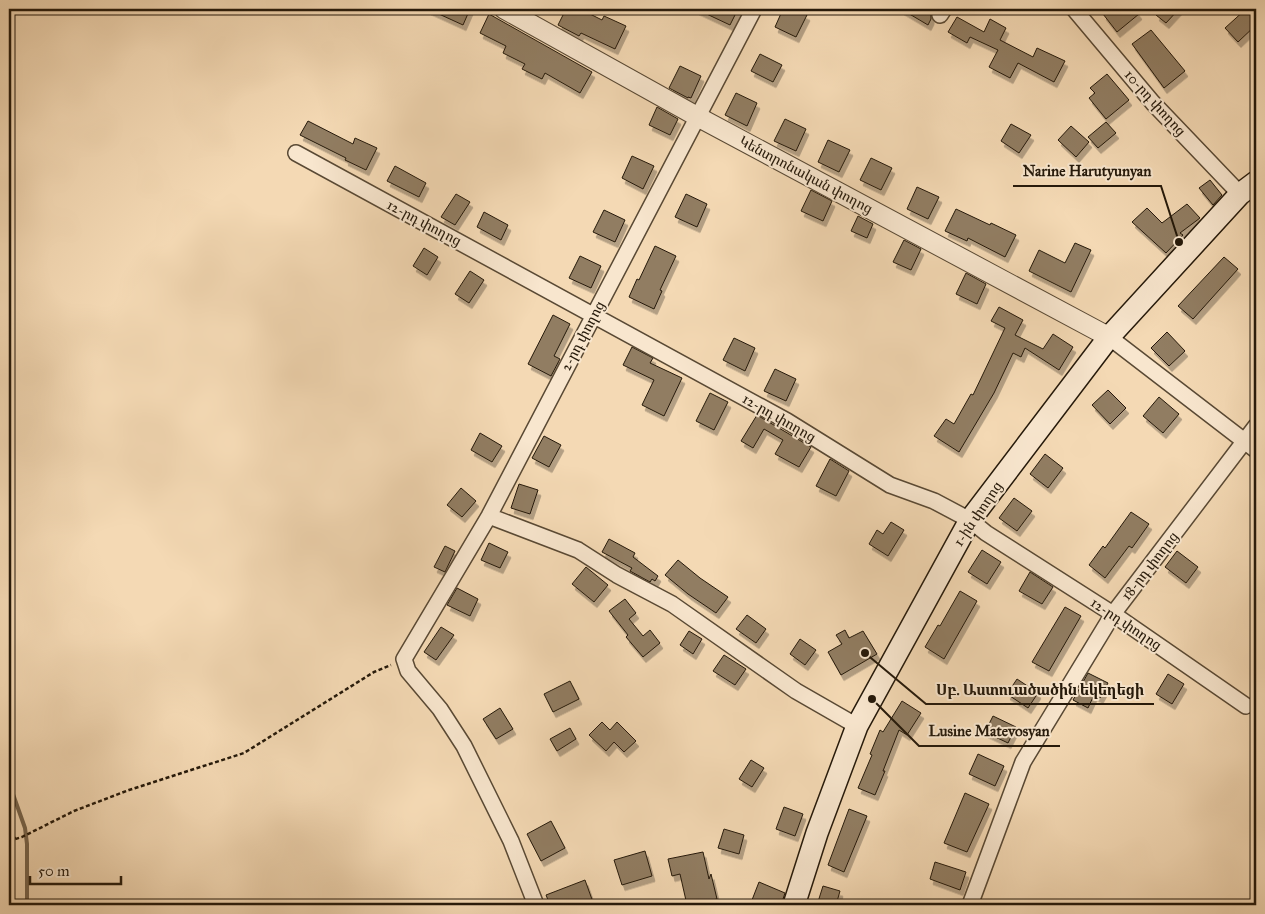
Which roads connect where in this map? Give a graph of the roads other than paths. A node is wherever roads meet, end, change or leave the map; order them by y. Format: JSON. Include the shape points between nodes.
{"nodes":[{"id":1,"x":504,"y":9,"type":"edge"},
{"id":2,"x":754,"y":9,"type":"edge"},
{"id":3,"x":1074,"y":9,"type":"edge"},
{"id":4,"x":698,"y":117,"type":"junction"},
{"id":5,"x":296,"y":153,"type":"dead end"},
{"id":6,"x":1248,"y":188,"type":"edge"},
{"id":7,"x":594,"y":315,"type":"junction"},
{"id":8,"x":1109,"y":336,"type":"junction"},
{"id":9,"x":1256,"y":426,"type":"edge"},
{"id":10,"x":1251,"y":446,"type":"edge"},
{"id":11,"x":489,"y":516,"type":"junction"},
{"id":12,"x":970,"y":520,"type":"junction"},
{"id":13,"x":1113,"y":614,"type":"junction"},
{"id":14,"x":1246,"y":706,"type":"dead end"},
{"id":15,"x":857,"y":726,"type":"junction"},
{"id":16,"x":536,"y":905,"type":"edge"},
{"id":17,"x":794,"y":905,"type":"edge"},
{"id":18,"x":970,"y":905,"type":"edge"}],
"edges":[{"from":1,"to":4,"type":"street","name":"Կենտրոնական փողոց"},
{"from":2,"to":4,"type":"street","name":"2-րդ փողոց"},
{"from":3,"to":6,"type":"street","name":"10-րդ փողոց","via":[[1153,103]]},
{"from":4,"to":7,"type":"street","name":"2-րդ փողոց"},
{"from":4,"to":8,"type":"street","name":"Կենտրոնական փողոց"},
{"from":5,"to":7,"type":"street","name":"12-րդ փողոց"},
{"from":6,"to":8,"type":"main road","name":"1-ին փողոց"},
{"from":7,"to":11,"type":"street","name":"2-րդ փողոց"},
{"from":7,"to":12,"type":"street","name":"12-րդ փողոց","via":[[787,421],[890,485],[934,501]]},
{"from":8,"to":10,"type":"street"},
{"from":8,"to":12,"type":"main road","name":"1-ին փողոց"},
{"from":9,"to":10,"type":"street","name":"18-րդ փողոց"},
{"from":10,"to":13,"type":"street","name":"18-րդ փողոց"},
{"from":11,"to":15,"type":"street","via":[[578,550],[672,604],[796,691]]},
{"from":11,"to":16,"type":"street","name":"2-րդ փողոց","via":[[404,659],[408,671],[440,709],[464,746],[511,841]]},
{"from":12,"to":13,"type":"street","name":"12-րդ փողոց"},
{"from":12,"to":15,"type":"main road","name":"1-ին փողոց"},
{"from":13,"to":14,"type":"street","name":"12-րդ փողոց"},
{"from":13,"to":18,"type":"street","name":"18-րդ փողոց","via":[[1023,762]]},
{"from":15,"to":17,"type":"main road","name":"1-ին փողոց"}]}
